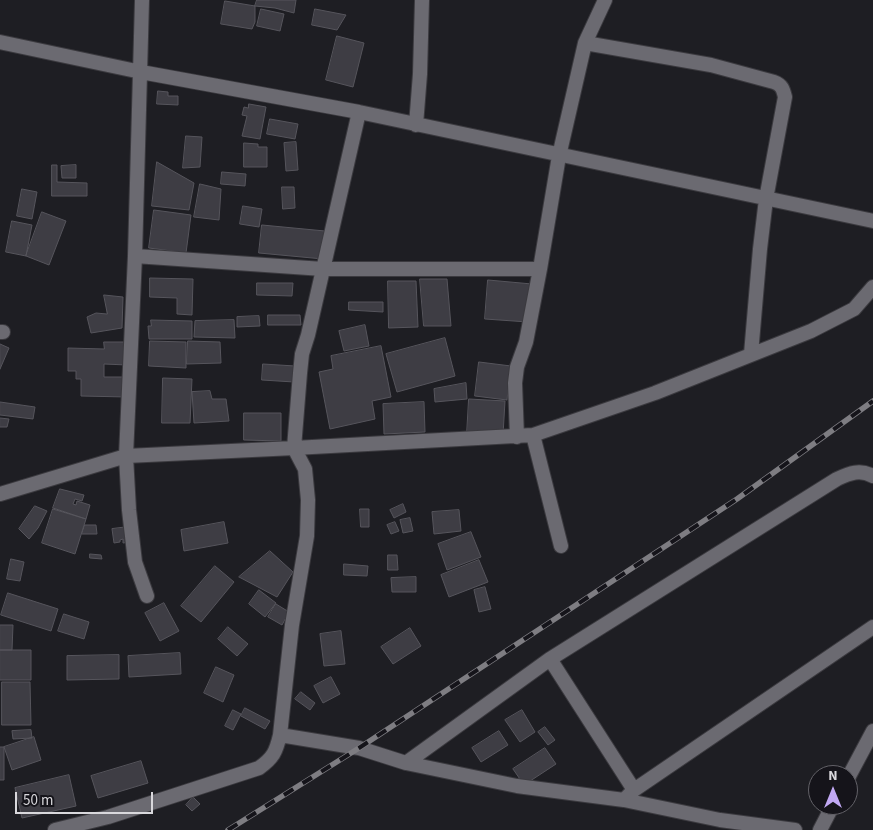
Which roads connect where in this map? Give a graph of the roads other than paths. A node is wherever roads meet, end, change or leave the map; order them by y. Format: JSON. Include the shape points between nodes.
{"nodes":[{"id":1,"x":142,"y":0,"type":"edge"},
{"id":2,"x":422,"y":0,"type":"edge"},
{"id":3,"x":605,"y":0,"type":"edge"},
{"id":4,"x":0,"y":42,"type":"edge"},
{"id":5,"x":585,"y":43,"type":"junction"},
{"id":6,"x":141,"y":72,"type":"junction"},
{"id":7,"x":359,"y":112,"type":"junction"},
{"id":8,"x":416,"y":125,"type":"junction"},
{"id":9,"x":559,"y":156,"type":"junction"},
{"id":10,"x":766,"y":199,"type":"junction"},
{"id":11,"x":873,"y":221,"type":"edge"},
{"id":12,"x":135,"y":256,"type":"junction"},
{"id":13,"x":324,"y":270,"type":"junction"},
{"id":14,"x":540,"y":270,"type":"junction"},
{"id":15,"x":873,"y":286,"type":"edge"},
{"id":16,"x":751,"y":354,"type":"junction"},
{"id":17,"x":533,"y":436,"type":"junction"},
{"id":18,"x":517,"y":437,"type":"junction"},
{"id":19,"x":294,"y":448,"type":"junction"},
{"id":20,"x":126,"y":456,"type":"junction"},
{"id":21,"x":873,"y":476,"type":"edge"},
{"id":22,"x":0,"y":494,"type":"edge"},
{"id":23,"x":561,"y":546,"type":"dead end"},
{"id":24,"x":147,"y":596,"type":"dead end"},
{"id":25,"x":873,"y":627,"type":"edge"},
{"id":26,"x":550,"y":659,"type":"junction"},
{"id":27,"x":873,"y":731,"type":"edge"},
{"id":28,"x":280,"y":735,"type":"junction"},
{"id":29,"x":406,"y":763,"type":"junction"},
{"id":30,"x":855,"y":765,"type":"edge"},
{"id":31,"x":629,"y":795,"type":"junction"},
{"id":32,"x":828,"y":815,"type":"edge"},
{"id":33,"x":55,"y":830,"type":"edge"},
{"id":34,"x":795,"y":830,"type":"edge"},
{"id":35,"x":820,"y":830,"type":"edge"}],
"edges":[{"from":1,"to":6,"type":"street"},
{"from":2,"to":8,"type":"street"},
{"from":3,"to":5,"type":"street"},
{"from":4,"to":6,"type":"street"},
{"from":5,"to":9,"type":"street"},
{"from":5,"to":10,"type":"street","via":[[711,65],[781,85],[785,97]]},
{"from":6,"to":7,"type":"street"},
{"from":6,"to":12,"type":"street"},
{"from":7,"to":8,"type":"street"},
{"from":7,"to":13,"type":"street"},
{"from":8,"to":9,"type":"street"},
{"from":9,"to":10,"type":"street"},
{"from":9,"to":14,"type":"street"},
{"from":10,"to":11,"type":"street"},
{"from":10,"to":16,"type":"street"},
{"from":12,"to":13,"type":"street"},
{"from":12,"to":20,"type":"street"},
{"from":13,"to":14,"type":"street"},
{"from":13,"to":19,"type":"street","via":[[302,354]]},
{"from":14,"to":18,"type":"street","via":[[526,342],[517,367]]},
{"from":15,"to":16,"type":"street","via":[[854,308],[811,331]]},
{"from":16,"to":17,"type":"street","via":[[655,393]]},
{"from":17,"to":18,"type":"street"},
{"from":17,"to":23,"type":"street"},
{"from":18,"to":19,"type":"street"},
{"from":19,"to":20,"type":"street"},
{"from":19,"to":28,"type":"street","via":[[306,469],[307,536],[292,625]]},
{"from":20,"to":22,"type":"street"},
{"from":20,"to":24,"type":"street","via":[[135,562]]},
{"from":21,"to":26,"type":"street","via":[[864,471],[837,479]]},
{"from":25,"to":31,"type":"street"},
{"from":26,"to":29,"type":"street"},
{"from":26,"to":31,"type":"street"},
{"from":27,"to":30,"type":"street"},
{"from":28,"to":29,"type":"street","via":[[359,748]]},
{"from":28,"to":33,"type":"street","via":[[276,752],[259,768],[108,817]]},
{"from":29,"to":31,"type":"street","via":[[517,786]]},
{"from":31,"to":34,"type":"street","via":[[720,820]]},
{"from":32,"to":35,"type":"street"}]}
